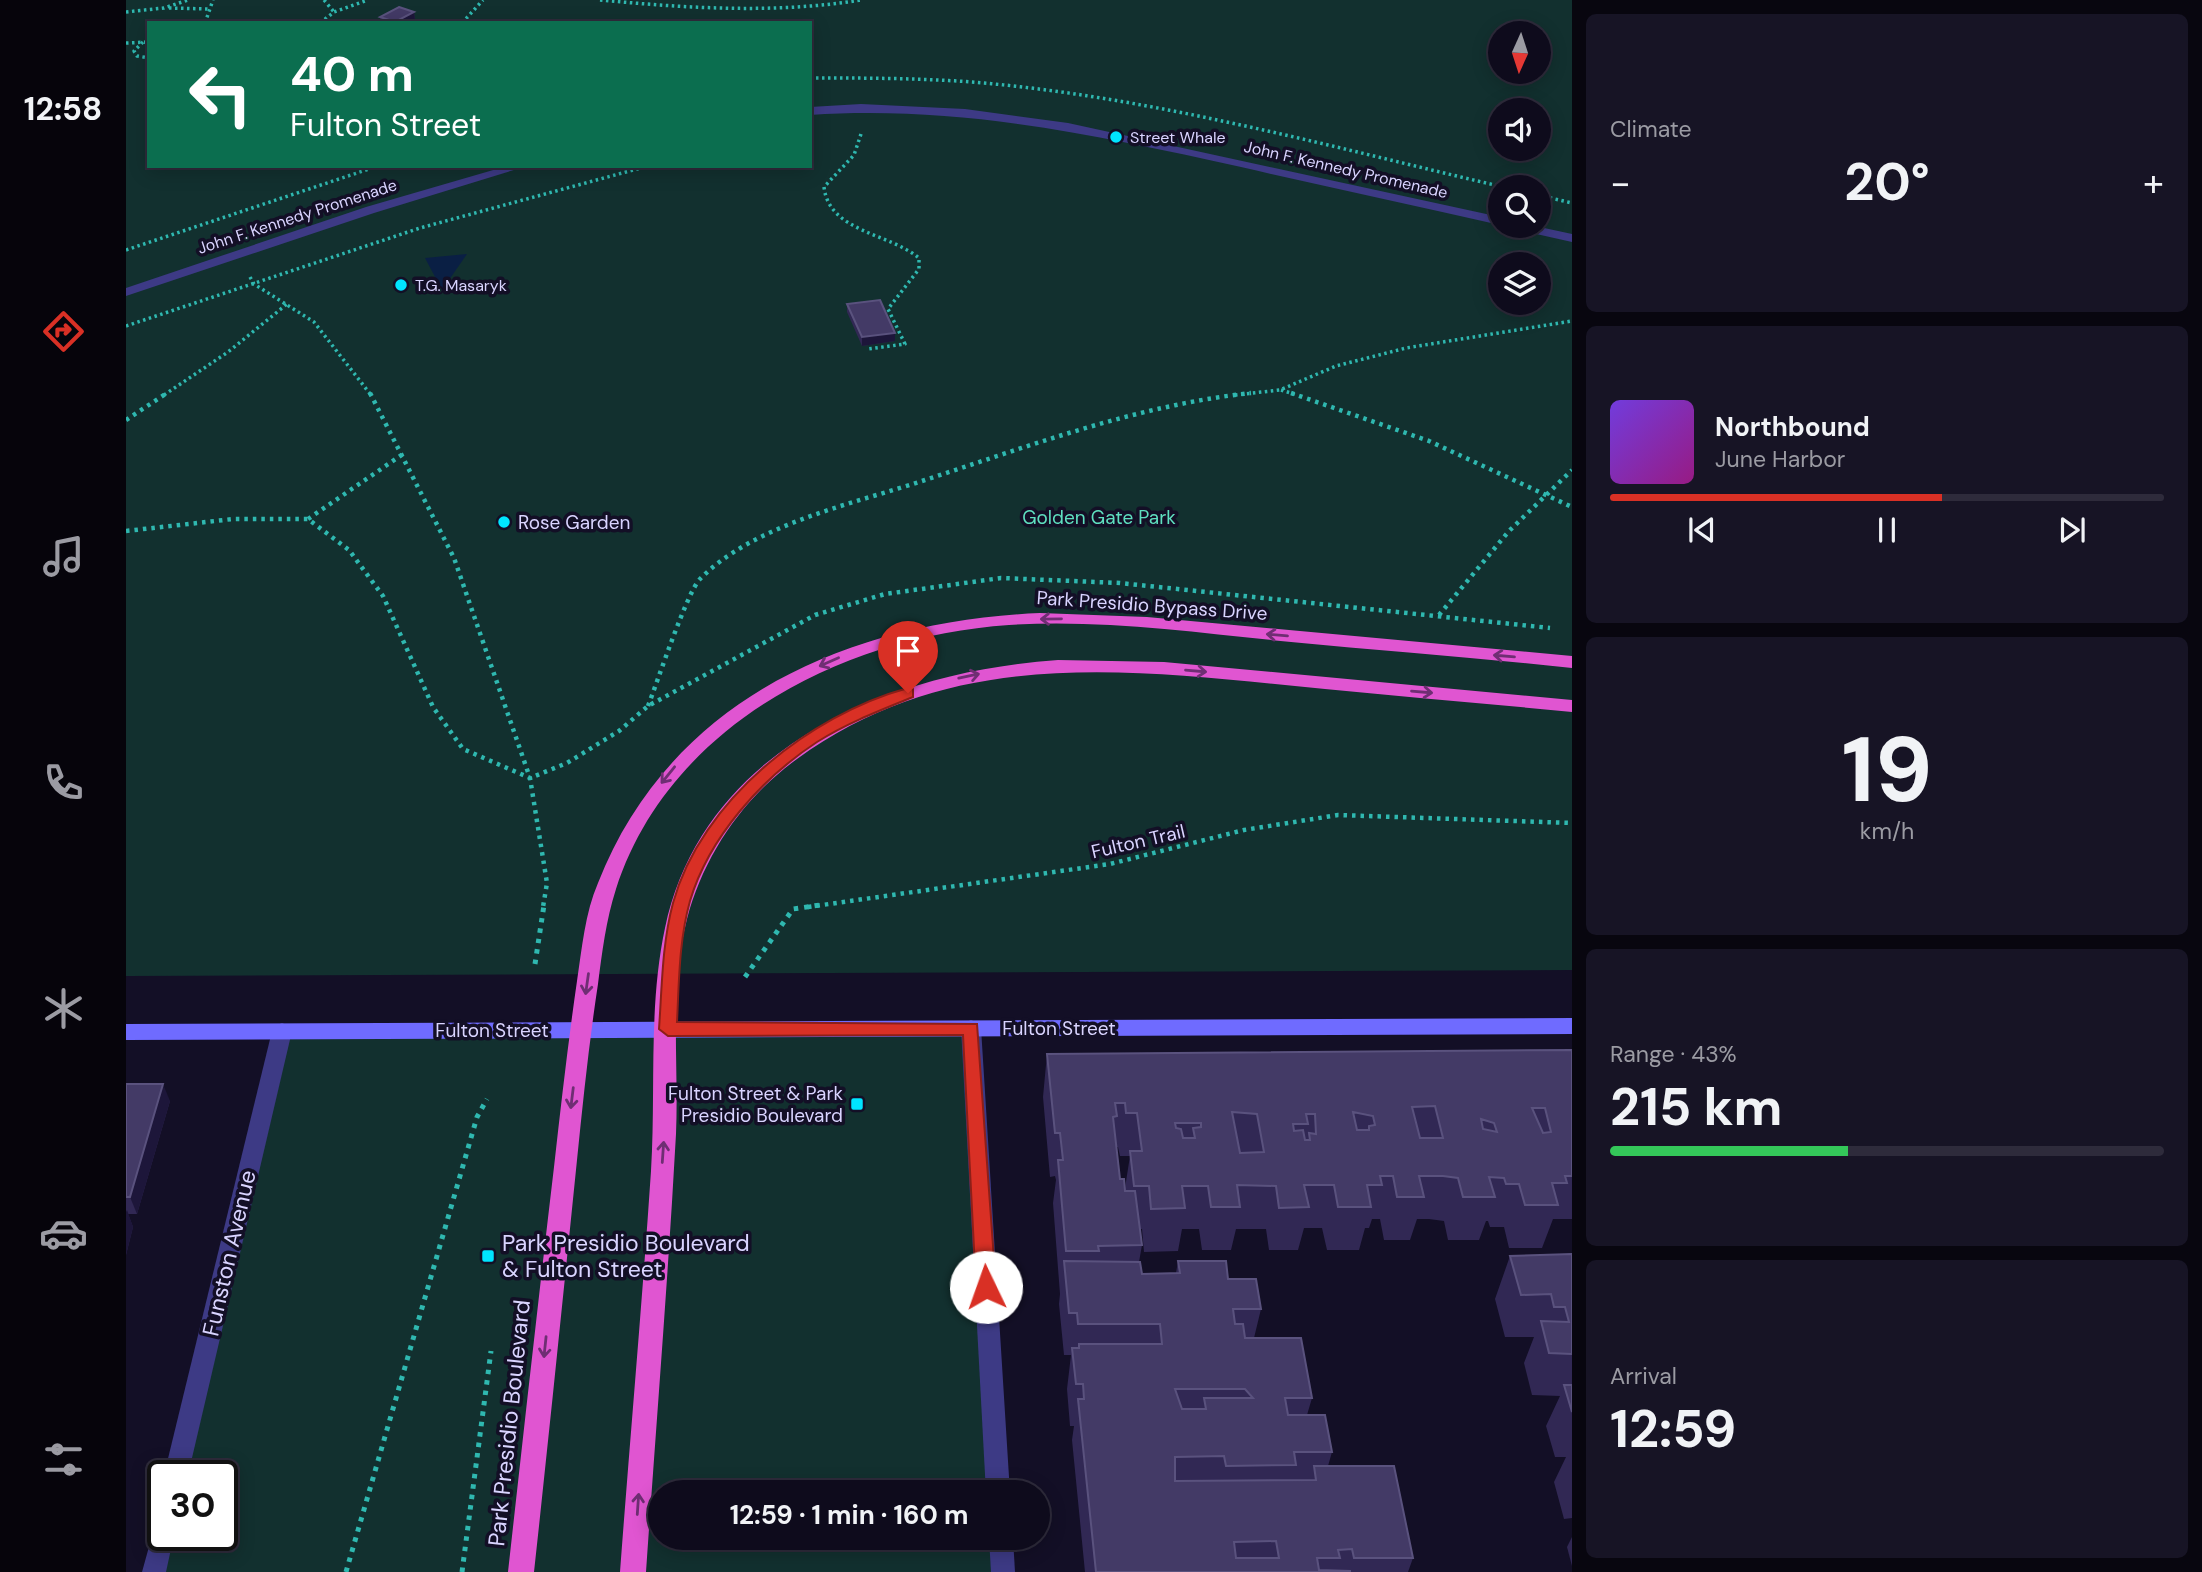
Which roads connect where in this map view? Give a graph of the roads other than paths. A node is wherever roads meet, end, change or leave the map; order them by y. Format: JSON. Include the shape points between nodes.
{"nodes":[{"id":1,"x":812,"y":111,"type":"edge"},
{"id":2,"x":514,"y":168,"type":"edge"},
{"id":3,"x":1488,"y":218,"type":"edge"},
{"id":4,"x":1551,"y":233,"type":"edge"},
{"id":5,"x":1572,"y":238,"type":"edge"},
{"id":6,"x":126,"y":292,"type":"edge"},
{"id":7,"x":1572,"y":662,"type":"edge"},
{"id":8,"x":1572,"y":706,"type":"edge"},
{"id":9,"x":1572,"y":1026,"type":"edge"},
{"id":10,"x":971,"y":1028,"type":"junction"},
{"id":11,"x":668,"y":1029,"type":"junction"},
{"id":12,"x":581,"y":1030,"type":"junction"},
{"id":13,"x":282,"y":1031,"type":"junction"},
{"id":14,"x":126,"y":1032,"type":"edge"},
{"id":15,"x":180,"y":1460,"type":"edge"},
{"id":16,"x":997,"y":1480,"type":"edge"},
{"id":17,"x":1002,"y":1550,"type":"edge"},
{"id":18,"x":159,"y":1551,"type":"edge"},
{"id":19,"x":154,"y":1572,"type":"edge"},
{"id":20,"x":521,"y":1572,"type":"edge"},
{"id":21,"x":633,"y":1572,"type":"edge"},
{"id":22,"x":1003,"y":1572,"type":"edge"}],
"edges":[{"from":1,"to":3,"type":"street","name":"John F. Kennedy Promenade","via":[[862,108],[978,114],[1105,135]]},
{"from":2,"to":6,"type":"street","name":"John F. Kennedy Promenade","via":[[370,210]]},
{"from":4,"to":5,"type":"street"},
{"from":7,"to":12,"type":"highway","name":"Park Presidio Bypass Drive","one_way":true,"via":[[1061,619],[948,627],[848,654],[760,697],[716,727],[677,763],[647,800],[622,845],[606,888]]},
{"from":11,"to":8,"type":"highway","one_way":true,"via":[[674,935],[682,899],[718,827],[775,764],[812,738],[887,700],[985,673],[1116,665]]},
{"from":9,"to":10,"type":"main road","name":"Fulton Street"},
{"from":10,"to":11,"type":"main road","name":"Fulton Street"},
{"from":10,"to":16,"type":"street"},
{"from":11,"to":12,"type":"main road","name":"Fulton Street"},
{"from":21,"to":11,"type":"highway","one_way":true},
{"from":12,"to":13,"type":"main road","name":"Fulton Street"},
{"from":12,"to":20,"type":"highway","name":"Park Presidio Boulevard","one_way":true},
{"from":13,"to":14,"type":"main road","name":"Fulton Street"},
{"from":13,"to":15,"type":"street","name":"Funston Avenue"},
{"from":17,"to":22,"type":"street"},
{"from":18,"to":19,"type":"street"}]}
